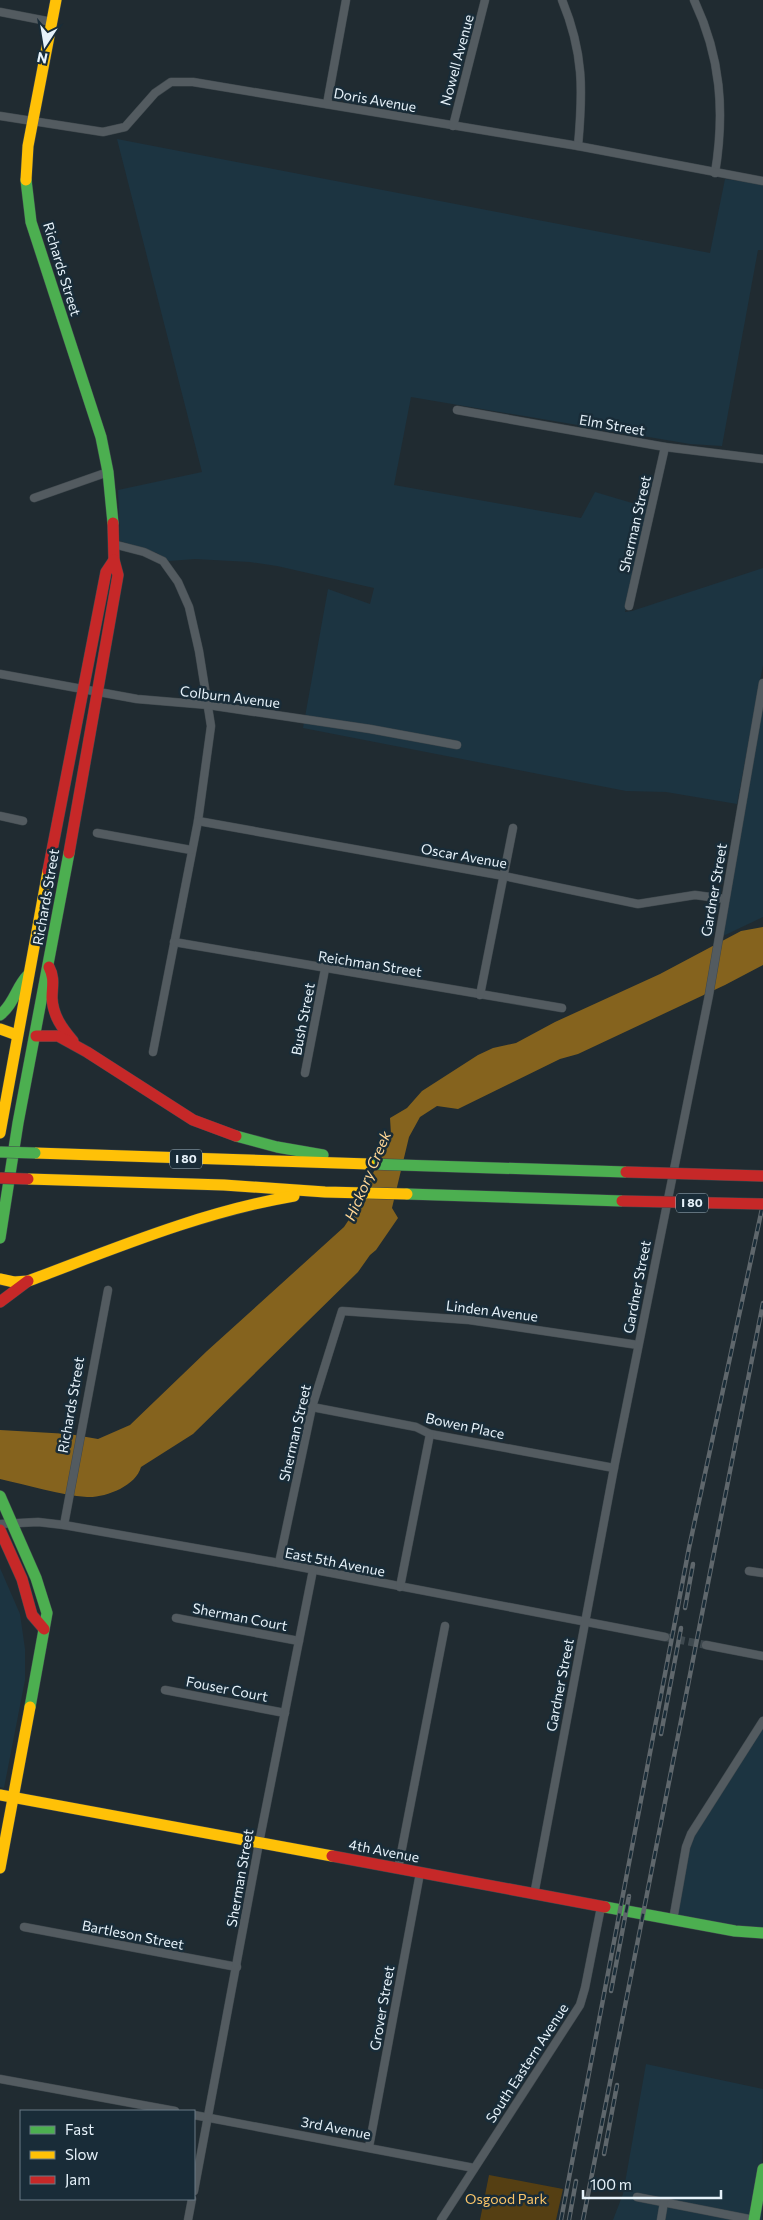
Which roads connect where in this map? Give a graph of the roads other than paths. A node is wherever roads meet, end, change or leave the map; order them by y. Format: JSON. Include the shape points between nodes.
{"nodes":[{"id":1,"x":56,"y":0,"type":"edge"},
{"id":2,"x":346,"y":0,"type":"edge"},
{"id":3,"x":486,"y":0,"type":"edge"},
{"id":4,"x":562,"y":0,"type":"edge"},
{"id":5,"x":694,"y":0,"type":"edge"},
{"id":6,"x":0,"y":12,"type":"edge"},
{"id":7,"x":52,"y":22,"type":"junction"},
{"id":8,"x":327,"y":104,"type":"junction"},
{"id":9,"x":0,"y":116,"type":"edge"},
{"id":10,"x":33,"y":122,"type":"junction"},
{"id":11,"x":453,"y":126,"type":"junction"},
{"id":12,"x":578,"y":146,"type":"junction"},
{"id":13,"x":715,"y":173,"type":"junction"},
{"id":14,"x":763,"y":181,"type":"edge"},
{"id":15,"x":456,"y":410,"type":"dead end"},
{"id":16,"x":666,"y":447,"type":"junction"},
{"id":17,"x":763,"y":459,"type":"edge"},
{"id":18,"x":108,"y":472,"type":"junction"},
{"id":19,"x":34,"y":498,"type":"dead end"},
{"id":20,"x":113,"y":544,"type":"junction"},
{"id":21,"x":114,"y":560,"type":"junction"},
{"id":22,"x":629,"y":606,"type":"dead end"},
{"id":23,"x":0,"y":674,"type":"edge"},
{"id":24,"x":763,"y":683,"type":"edge"},
{"id":25,"x":83,"y":689,"type":"junction"},
{"id":26,"x":97,"y":692,"type":"junction"},
{"id":27,"x":208,"y":705,"type":"junction"},
{"id":28,"x":457,"y":745,"type":"dead end"},
{"id":29,"x":0,"y":816,"type":"edge"},
{"id":30,"x":23,"y":821,"type":"dead end"},
{"id":31,"x":198,"y":821,"type":"junction"},
{"id":32,"x":513,"y":828,"type":"dead end"},
{"id":33,"x":97,"y":833,"type":"dead end"},
{"id":34,"x":192,"y":850,"type":"junction"},
{"id":35,"x":504,"y":876,"type":"junction"},
{"id":36,"x":725,"y":899,"type":"junction"},
{"id":37,"x":174,"y":942,"type":"junction"},
{"id":38,"x":49,"y":967,"type":"junction"},
{"id":39,"x":325,"y":969,"type":"junction"},
{"id":40,"x":28,"y":976,"type":"junction"},
{"id":41,"x":480,"y":995,"type":"junction"},
{"id":42,"x":562,"y":1008,"type":"dead end"},
{"id":43,"x":0,"y":1015,"type":"edge"},
{"id":44,"x":0,"y":1030,"type":"edge"},
{"id":45,"x":17,"y":1035,"type":"junction"},
{"id":46,"x":36,"y":1036,"type":"junction"},
{"id":47,"x":78,"y":1047,"type":"junction"},
{"id":48,"x":153,"y":1052,"type":"dead end"},
{"id":49,"x":305,"y":1073,"type":"dead end"},
{"id":50,"x":0,"y":1133,"type":"edge"},
{"id":51,"x":0,"y":1152,"type":"edge"},
{"id":52,"x":337,"y":1161,"type":"junction"},
{"id":53,"x":763,"y":1176,"type":"edge"},
{"id":54,"x":0,"y":1178,"type":"edge"},
{"id":55,"x":325,"y":1192,"type":"junction"},
{"id":56,"x":763,"y":1204,"type":"edge"},
{"id":57,"x":0,"y":1238,"type":"edge"},
{"id":58,"x":0,"y":1278,"type":"edge"},
{"id":59,"x":28,"y":1280,"type":"junction"},
{"id":60,"x":108,"y":1290,"type":"dead end"},
{"id":61,"x":0,"y":1302,"type":"edge"},
{"id":62,"x":342,"y":1311,"type":"joint"},
{"id":63,"x":638,"y":1345,"type":"junction"},
{"id":64,"x":312,"y":1407,"type":"junction"},
{"id":65,"x":430,"y":1434,"type":"junction"},
{"id":66,"x":614,"y":1468,"type":"junction"},
{"id":67,"x":0,"y":1496,"type":"edge"},
{"id":68,"x":6,"y":1523,"type":"edge"},
{"id":69,"x":64,"y":1525,"type":"junction"},
{"id":70,"x":0,"y":1530,"type":"edge"},
{"id":71,"x":279,"y":1563,"type":"junction"},
{"id":72,"x":313,"y":1570,"type":"junction"},
{"id":73,"x":749,"y":1571,"type":"dead end"},
{"id":74,"x":763,"y":1573,"type":"edge"},
{"id":75,"x":400,"y":1587,"type":"junction"},
{"id":76,"x":176,"y":1618,"type":"dead end"},
{"id":77,"x":584,"y":1622,"type":"junction"},
{"id":78,"x":445,"y":1626,"type":"dead end"},
{"id":79,"x":44,"y":1628,"type":"junction"},
{"id":80,"x":665,"y":1638,"type":"tunnel mouth"},
{"id":81,"x":299,"y":1641,"type":"junction"},
{"id":82,"x":706,"y":1645,"type":"tunnel mouth"},
{"id":83,"x":763,"y":1656,"type":"edge"},
{"id":84,"x":165,"y":1690,"type":"dead end"},
{"id":85,"x":285,"y":1712,"type":"junction"},
{"id":86,"x":763,"y":1721,"type":"edge"},
{"id":87,"x":0,"y":1795,"type":"edge"},
{"id":88,"x":13,"y":1797,"type":"junction"},
{"id":89,"x":259,"y":1843,"type":"junction"},
{"id":90,"x":0,"y":1868,"type":"edge"},
{"id":91,"x":398,"y":1869,"type":"junction"},
{"id":92,"x":420,"y":1873,"type":"junction"},
{"id":93,"x":534,"y":1895,"type":"junction"},
{"id":94,"x":601,"y":1907,"type":"junction"},
{"id":95,"x":673,"y":1920,"type":"junction"},
{"id":96,"x":24,"y":1927,"type":"dead end"},
{"id":97,"x":763,"y":1933,"type":"edge"},
{"id":98,"x":237,"y":1967,"type":"junction"},
{"id":99,"x":0,"y":2079,"type":"edge"},
{"id":100,"x":170,"y":2110,"type":"edge"},
{"id":101,"x":195,"y":2115,"type":"edge"},
{"id":102,"x":208,"y":2117,"type":"junction"},
{"id":103,"x":369,"y":2147,"type":"junction"},
{"id":104,"x":474,"y":2168,"type":"junction"},
{"id":105,"x":763,"y":2169,"type":"edge"},
{"id":106,"x":195,"y":2186,"type":"edge"},
{"id":107,"x":637,"y":2197,"type":"dead end"},
{"id":108,"x":192,"y":2200,"type":"edge"},
{"id":109,"x":664,"y":2202,"type":"junction"},
{"id":110,"x":188,"y":2220,"type":"edge"},
{"id":111,"x":441,"y":2220,"type":"edge"},
{"id":112,"x":661,"y":2220,"type":"edge"},
{"id":113,"x":754,"y":2220,"type":"edge"}],
"edges":[{"from":1,"to":7,"type":"main road","name":"Richards Street"},
{"from":2,"to":8,"type":"street"},
{"from":3,"to":11,"type":"street","name":"Nowell Avenue"},
{"from":4,"to":12,"type":"street","via":[[578,53],[582,85]]},
{"from":5,"to":13,"type":"street","via":[[705,23],[715,60],[721,100],[721,137]]},
{"from":6,"to":7,"type":"street"},
{"from":7,"to":10,"type":"main road","name":"Richards Street"},
{"from":8,"to":10,"type":"street","name":"Doris Avenue","via":[[193,82],[171,82],[155,93],[125,127],[103,132]]},
{"from":8,"to":11,"type":"street","name":"Doris Avenue"},
{"from":9,"to":10,"type":"street","name":"Doris Avenue"},
{"from":10,"to":18,"type":"main road","name":"Richards Street","via":[[26,179],[31,222],[101,437]]},
{"from":11,"to":12,"type":"street","name":"Doris Avenue"},
{"from":12,"to":13,"type":"street","name":"Doris Avenue"},
{"from":13,"to":14,"type":"street","name":"Doris Avenue"},
{"from":15,"to":16,"type":"street","name":"Elm Street"},
{"from":16,"to":17,"type":"street","name":"Elm Street"},
{"from":16,"to":22,"type":"street","name":"Sherman Street"},
{"from":18,"to":19,"type":"street"},
{"from":18,"to":20,"type":"main road","name":"Richards Street"},
{"from":20,"to":21,"type":"main road","name":"Richards Street"},
{"from":20,"to":27,"type":"street","via":[[163,561],[178,582],[189,607]]},
{"from":21,"to":25,"type":"main road","name":"Richards Street","via":[[106,572]]},
{"from":21,"to":26,"type":"main road","name":"Richards Street","via":[[118,575]]},
{"from":23,"to":25,"type":"street","name":"Colburn Avenue"},
{"from":24,"to":36,"type":"street","name":"Gardner Street"},
{"from":25,"to":26,"type":"street","name":"Colburn Avenue"},
{"from":25,"to":40,"type":"main road","name":"Richards Street"},
{"from":26,"to":27,"type":"street","name":"Colburn Avenue"},
{"from":26,"to":38,"type":"main road","name":"Richards Street"},
{"from":27,"to":28,"type":"street","name":"Colburn Avenue"},
{"from":27,"to":31,"type":"street","via":[[211,726]]},
{"from":29,"to":30,"type":"street"},
{"from":31,"to":34,"type":"street"},
{"from":31,"to":35,"type":"street","name":"Oscar Avenue"},
{"from":32,"to":35,"type":"street"},
{"from":33,"to":34,"type":"street"},
{"from":34,"to":37,"type":"street"},
{"from":35,"to":36,"type":"street","name":"Oscar Avenue","via":[[638,904],[695,895]]},
{"from":35,"to":41,"type":"street"},
{"from":36,"to":63,"type":"street","name":"Gardner Street","via":[[709,995]]},
{"from":37,"to":39,"type":"street","name":"Reichman Street"},
{"from":37,"to":48,"type":"street"},
{"from":38,"to":46,"type":"main road","name":"Richards Street"},
{"from":38,"to":47,"type":"main road","via":[[53,972],[55,1017]]},
{"from":39,"to":41,"type":"street","name":"Reichman Street"},
{"from":39,"to":49,"type":"street","name":"Bush Street"},
{"from":40,"to":43,"type":"main road","via":[[14,1000]]},
{"from":40,"to":45,"type":"main road","name":"Richards Street"},
{"from":41,"to":42,"type":"street","name":"Reichman Street"},
{"from":44,"to":45,"type":"main road"},
{"from":45,"to":46,"type":"main road"},
{"from":45,"to":50,"type":"main road","name":"Richards Street"},
{"from":46,"to":47,"type":"main road","via":[[58,1036]]},
{"from":46,"to":57,"type":"main road","name":"Richards Street"},
{"from":47,"to":52,"type":"main road","via":[[193,1120],[228,1134],[277,1147],[319,1153]]},
{"from":51,"to":52,"type":"main road","number":"I 80","bridge":true},
{"from":52,"to":53,"type":"main road","number":"I 80","bridge":true},
{"from":54,"to":55,"type":"main road","number":"I 80","bridge":true,"via":[[224,1185]]},
{"from":55,"to":56,"type":"main road","number":"I 80","bridge":true},
{"from":55,"to":59,"type":"main road","via":[[223,1210]]},
{"from":58,"to":59,"type":"main road","via":[[6,1282]]},
{"from":59,"to":61,"type":"main road"},
{"from":60,"to":69,"type":"street","name":"Richards Street"},
{"from":62,"to":63,"type":"street","name":"Linden Avenue","via":[[470,1320]]},
{"from":62,"to":64,"type":"street","name":"Sherman Street"},
{"from":63,"to":66,"type":"street","name":"Gardner Street"},
{"from":64,"to":65,"type":"street","name":"Bowen Place","via":[[416,1427]]},
{"from":64,"to":71,"type":"street","name":"Sherman Street"},
{"from":65,"to":66,"type":"street","name":"Bowen Place"},
{"from":65,"to":75,"type":"street"},
{"from":66,"to":77,"type":"street","name":"Gardner Street"},
{"from":67,"to":68,"type":"main road"},
{"from":68,"to":69,"type":"street","name":"East 5th Avenue"},
{"from":68,"to":79,"type":"main road","via":[[36,1578],[47,1613]]},
{"from":69,"to":71,"type":"street","name":"East 5th Avenue"},
{"from":70,"to":79,"type":"main road","via":[[22,1580],[32,1615]]},
{"from":71,"to":72,"type":"street","name":"East 5th Avenue"},
{"from":72,"to":75,"type":"street","name":"East 5th Avenue"},
{"from":72,"to":81,"type":"street","name":"Sherman Street"},
{"from":73,"to":74,"type":"street"},
{"from":75,"to":77,"type":"street","name":"East 5th Avenue"},
{"from":76,"to":81,"type":"street","name":"Sherman Court"},
{"from":77,"to":80,"type":"street","name":"East 5th Avenue"},
{"from":77,"to":93,"type":"street","name":"Gardner Street"},
{"from":78,"to":91,"type":"street"},
{"from":79,"to":88,"type":"main road"},
{"from":81,"to":85,"type":"street","name":"Sherman Street"},
{"from":82,"to":83,"type":"street"},
{"from":84,"to":85,"type":"street","name":"Fouser Court"},
{"from":85,"to":89,"type":"street","name":"Sherman Street"},
{"from":86,"to":95,"type":"street","via":[[686,1847]]},
{"from":87,"to":88,"type":"main road","name":"4th Avenue"},
{"from":88,"to":89,"type":"main road","name":"4th Avenue"},
{"from":88,"to":90,"type":"main road"},
{"from":89,"to":91,"type":"main road","name":"4th Avenue"},
{"from":89,"to":98,"type":"street","name":"Sherman Street"},
{"from":91,"to":92,"type":"main road","name":"4th Avenue"},
{"from":92,"to":93,"type":"main road","name":"4th Avenue"},
{"from":92,"to":103,"type":"street","name":"Grover Street"},
{"from":93,"to":94,"type":"main road","name":"4th Avenue"},
{"from":94,"to":95,"type":"main road","name":"4th Avenue"},
{"from":94,"to":104,"type":"street","name":"South Eastern Avenue","via":[[580,2006]]},
{"from":95,"to":97,"type":"main road","name":"4th Avenue"},
{"from":96,"to":98,"type":"street","name":"Bartleson Street"},
{"from":98,"to":102,"type":"street","name":"Sherman Street"},
{"from":99,"to":100,"type":"street"},
{"from":101,"to":102,"type":"street","name":"3rd Avenue"},
{"from":102,"to":103,"type":"street","name":"3rd Avenue"},
{"from":102,"to":106,"type":"street","name":"Sherman Street"},
{"from":103,"to":104,"type":"street","name":"3rd Avenue"},
{"from":104,"to":111,"type":"street","name":"South Eastern Avenue"},
{"from":105,"to":113,"type":"main road"},
{"from":107,"to":109,"type":"street"},
{"from":108,"to":110,"type":"street"},
{"from":109,"to":112,"type":"street"},
{"from":109,"to":113,"type":"street"}]}
